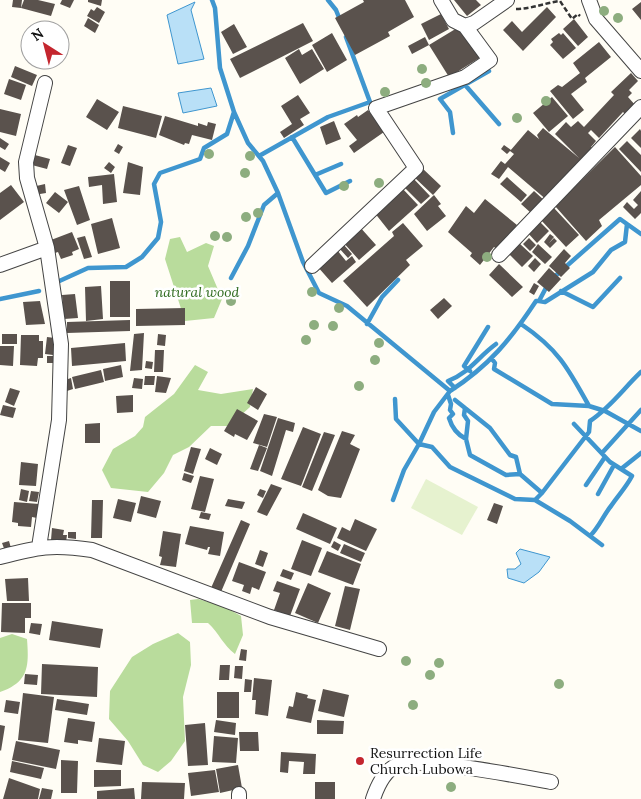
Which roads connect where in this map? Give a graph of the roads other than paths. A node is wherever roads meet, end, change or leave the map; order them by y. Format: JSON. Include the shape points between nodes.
{"nodes":[{"id":1,"x":440,"y":0,"type":"edge"},
{"id":2,"x":589,"y":0,"type":"edge"},
{"id":3,"x":508,"y":4,"type":"edge"},
{"id":4,"x":465,"y":26,"type":"junction"},
{"id":5,"x":641,"y":71,"type":"edge"},
{"id":6,"x":45,"y":83,"type":"dead end"},
{"id":7,"x":641,"y":107,"type":"edge"},
{"id":8,"x":47,"y":248,"type":"junction"},
{"id":9,"x":499,"y":255,"type":"dead end"},
{"id":10,"x":0,"y":265,"type":"edge"},
{"id":11,"x":312,"y":266,"type":"dead end"},
{"id":12,"x":39,"y":547,"type":"junction"},
{"id":13,"x":0,"y":558,"type":"edge"},
{"id":14,"x":379,"y":649,"type":"dead end"},
{"id":15,"x":551,"y":782,"type":"dead end"},
{"id":16,"x":372,"y":799,"type":"edge"}],
"edges":[{"from":1,"to":4,"type":"street","via":[[453,20]]},
{"from":2,"to":5,"type":"street","via":[[596,19]]},
{"from":3,"to":4,"type":"street"},
{"from":4,"to":11,"type":"street","via":[[490,60],[466,77],[376,108],[416,168]]},
{"from":6,"to":8,"type":"street","via":[[26,162],[27,178]]},
{"from":7,"to":9,"type":"street"},
{"from":8,"to":10,"type":"street"},
{"from":8,"to":12,"type":"street","via":[[61,344],[61,373],[58,420]]},
{"from":12,"to":13,"type":"street"},
{"from":12,"to":14,"type":"street","via":[[92,550],[270,618]]},
{"from":15,"to":16,"type":"street","via":[[444,765],[398,765],[383,777]]}]}
